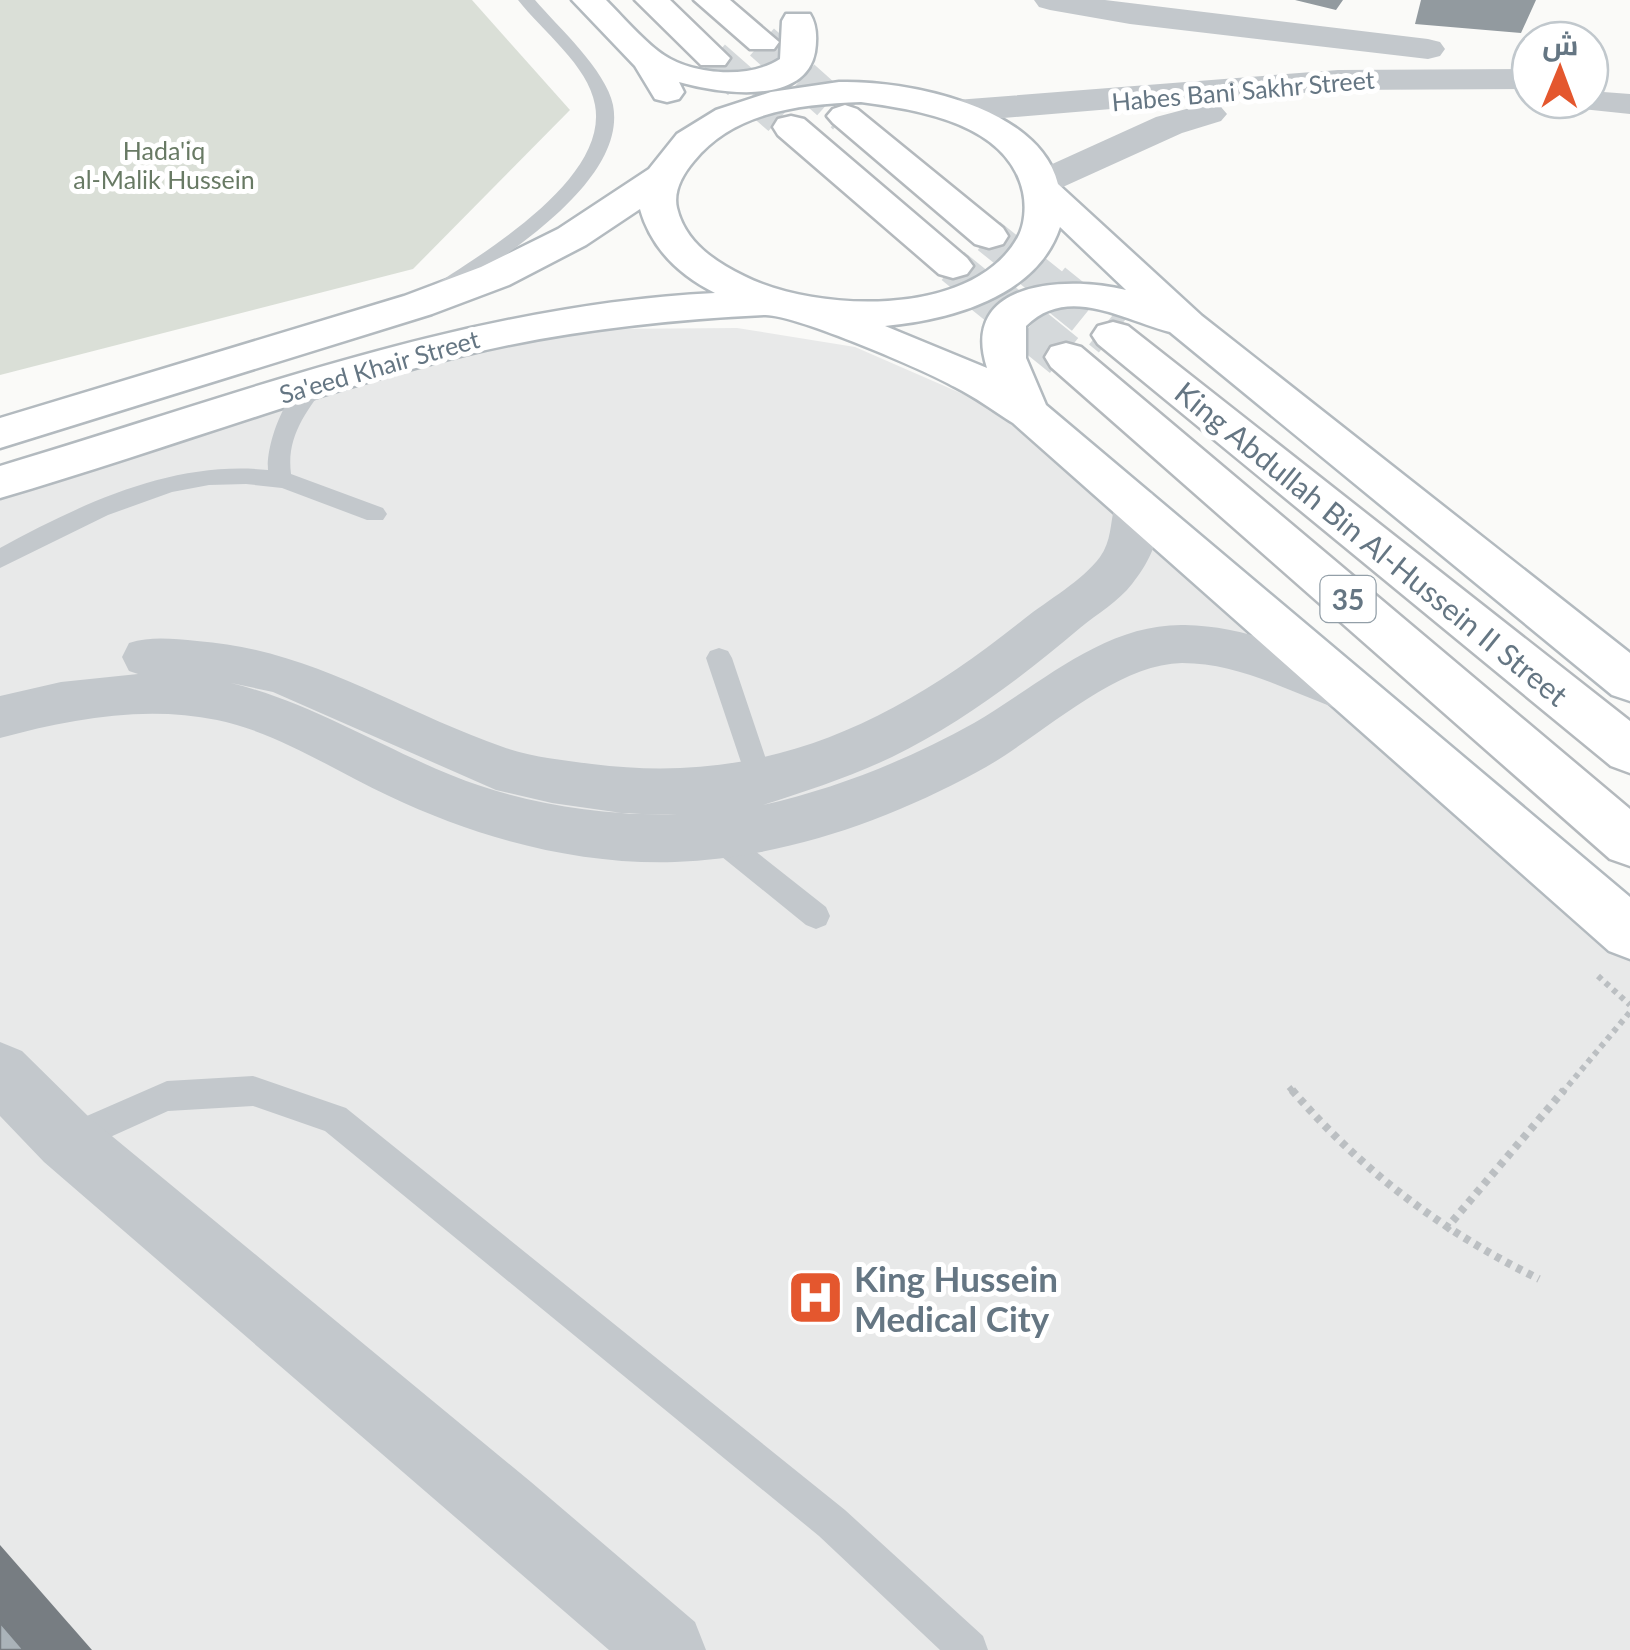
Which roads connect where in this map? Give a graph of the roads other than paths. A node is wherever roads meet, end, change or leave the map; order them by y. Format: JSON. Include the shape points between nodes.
{"nodes":[{"id":1,"x":526,"y":0,"type":"edge"},
{"id":2,"x":588,"y":0,"type":"edge"},
{"id":3,"x":651,"y":0,"type":"edge"},
{"id":4,"x":710,"y":0,"type":"edge"},
{"id":5,"x":770,"y":0,"type":"edge"},
{"id":6,"x":1050,"y":0,"type":"edge"},
{"id":7,"x":798,"y":21,"type":"junction"},
{"id":8,"x":762,"y":42,"type":"tunnel mouth"},
{"id":9,"x":713,"y":58,"type":"tunnel mouth"},
{"id":10,"x":1510,"y":60,"type":"edge"},
{"id":11,"x":649,"y":61,"type":"junction"},
{"id":12,"x":1510,"y":79,"type":"edge"},
{"id":13,"x":1510,"y":98,"type":"edge"},
{"id":14,"x":942,"y":106,"type":"junction"},
{"id":15,"x":845,"y":116,"type":"tunnel mouth"},
{"id":16,"x":790,"y":127,"type":"tunnel mouth"},
{"id":17,"x":669,"y":168,"type":"junction"},
{"id":18,"x":1042,"y":186,"type":"junction"},
{"id":19,"x":989,"y":236,"type":"tunnel mouth"},
{"id":20,"x":952,"y":266,"type":"tunnel mouth"},
{"id":21,"x":770,"y":304,"type":"junction"},
{"id":22,"x":418,"y":305,"type":"junction"},
{"id":23,"x":813,"y":312,"type":"junction"},
{"id":24,"x":1188,"y":325,"type":"junction"},
{"id":25,"x":1114,"y":335,"type":"tunnel mouth"},
{"id":26,"x":1066,"y":357,"type":"tunnel mouth"},
{"id":27,"x":316,"y":382,"type":"junction"},
{"id":28,"x":1028,"y":413,"type":"junction"},
{"id":29,"x":0,"y":433,"type":"edge"},
{"id":30,"x":280,"y":479,"type":"junction"},
{"id":31,"x":0,"y":482,"type":"edge"},
{"id":32,"x":1136,"y":505,"type":"junction"},
{"id":33,"x":376,"y":514,"type":"dead end"},
{"id":34,"x":0,"y":559,"type":"edge"},
{"id":35,"x":719,"y":658,"type":"dead end"},
{"id":36,"x":0,"y":682,"type":"edge"},
{"id":37,"x":1630,"y":682,"type":"edge"},
{"id":38,"x":1356,"y":696,"type":"junction"},
{"id":39,"x":0,"y":717,"type":"edge"},
{"id":40,"x":1630,"y":751,"type":"edge"},
{"id":41,"x":760,"y":783,"type":"junction"},
{"id":42,"x":716,"y":836,"type":"junction"},
{"id":43,"x":1630,"y":842,"type":"edge"},
{"id":44,"x":816,"y":916,"type":"dead end"},
{"id":45,"x":1630,"y":933,"type":"edge"},
{"id":46,"x":0,"y":1072,"type":"edge"},
{"id":47,"x":67,"y":1140,"type":"junction"},
{"id":48,"x":666,"y":1650,"type":"edge"},
{"id":49,"x":969,"y":1650,"type":"edge"}],
"edges":[{"from":1,"to":22,"type":"lane","via":[[594,85],[607,124],[570,190],[521,234]]},
{"from":2,"to":11,"type":"main road"},
{"from":3,"to":9,"type":"main road"},
{"from":4,"to":8,"type":"main road"},
{"from":5,"to":7,"type":"main road"},
{"from":6,"to":10,"type":"street","name":"Habes Bani Sakhr Street"},
{"from":7,"to":11,"type":"main road","via":[[796,64],[763,81],[717,83]]},
{"from":7,"to":14,"type":"main road"},
{"from":11,"to":17,"type":"main road","via":[[672,113]]},
{"from":12,"to":14,"type":"street","name":"Habes Bani Sakhr Street","via":[[1338,80]]},
{"from":13,"to":18,"type":"street","name":"Habes Bani Sakhr Street","via":[[1379,98],[1233,110],[1169,125]]},
{"from":14,"to":17,"type":"main road","via":[[862,92],[779,100],[709,128]]},
{"from":14,"to":18,"type":"main road","via":[[1010,141]]},
{"from":15,"to":19,"type":"main road"},
{"from":16,"to":20,"type":"main road"},
{"from":17,"to":21,"type":"main road","via":[[659,211],[676,248],[714,280]]},
{"from":17,"to":22,"type":"main road","name":"Sa'eed Khair Street","via":[[539,257]]},
{"from":18,"to":23,"type":"main road","via":[[1044,216],[1035,241],[987,284],[907,311]]},
{"from":18,"to":24,"type":"main road"},
{"from":21,"to":23,"type":"main road"},
{"from":21,"to":27,"type":"main road","name":"Sa'eed Khair Street","via":[[674,306],[574,319],[428,348]]},
{"from":22,"to":29,"type":"main road","name":"Sa'eed Khair Street"},
{"from":23,"to":28,"type":"main road","via":[[970,376]]},
{"from":24,"to":28,"type":"main road","via":[[1076,292],[1024,306],[1006,324],[1001,343]]},
{"from":24,"to":37,"type":"main road"},
{"from":25,"to":40,"type":"main road","name":"King Abdullah Bin Al-Hussein II Street","number":"35"},
{"from":26,"to":43,"type":"main road","name":"King Abdullah Bin Al-Hussein II Street","number":"35"},
{"from":27,"to":30,"type":"lane","via":[[283,426],[276,460]]},
{"from":27,"to":31,"type":"main road","name":"Sa'eed Khair Street"},
{"from":28,"to":32,"type":"main road"},
{"from":30,"to":33,"type":"lane"},
{"from":30,"to":34,"type":"lane","via":[[192,481],[138,492]]},
{"from":32,"to":38,"type":"main road"},
{"from":32,"to":41,"type":"street","via":[[1135,539],[1115,572],[997,669],[873,742]]},
{"from":35,"to":41,"type":"lane"},
{"from":36,"to":41,"type":"street","via":[[118,657],[244,664],[287,676],[496,768],[552,781],[701,792]]},
{"from":38,"to":42,"type":"street","via":[[1236,651],[1181,644],[1137,650],[911,781],[858,804]]},
{"from":38,"to":45,"type":"main road"},
{"from":39,"to":42,"type":"street","via":[[110,694],[196,697],[294,724],[498,815],[616,836]]},
{"from":42,"to":44,"type":"lane"},
{"from":46,"to":47,"type":"street"},
{"from":47,"to":48,"type":"street"},
{"from":47,"to":49,"type":"lane","via":[[167,1096],[253,1091],[335,1118],[832,1523]]}]}
